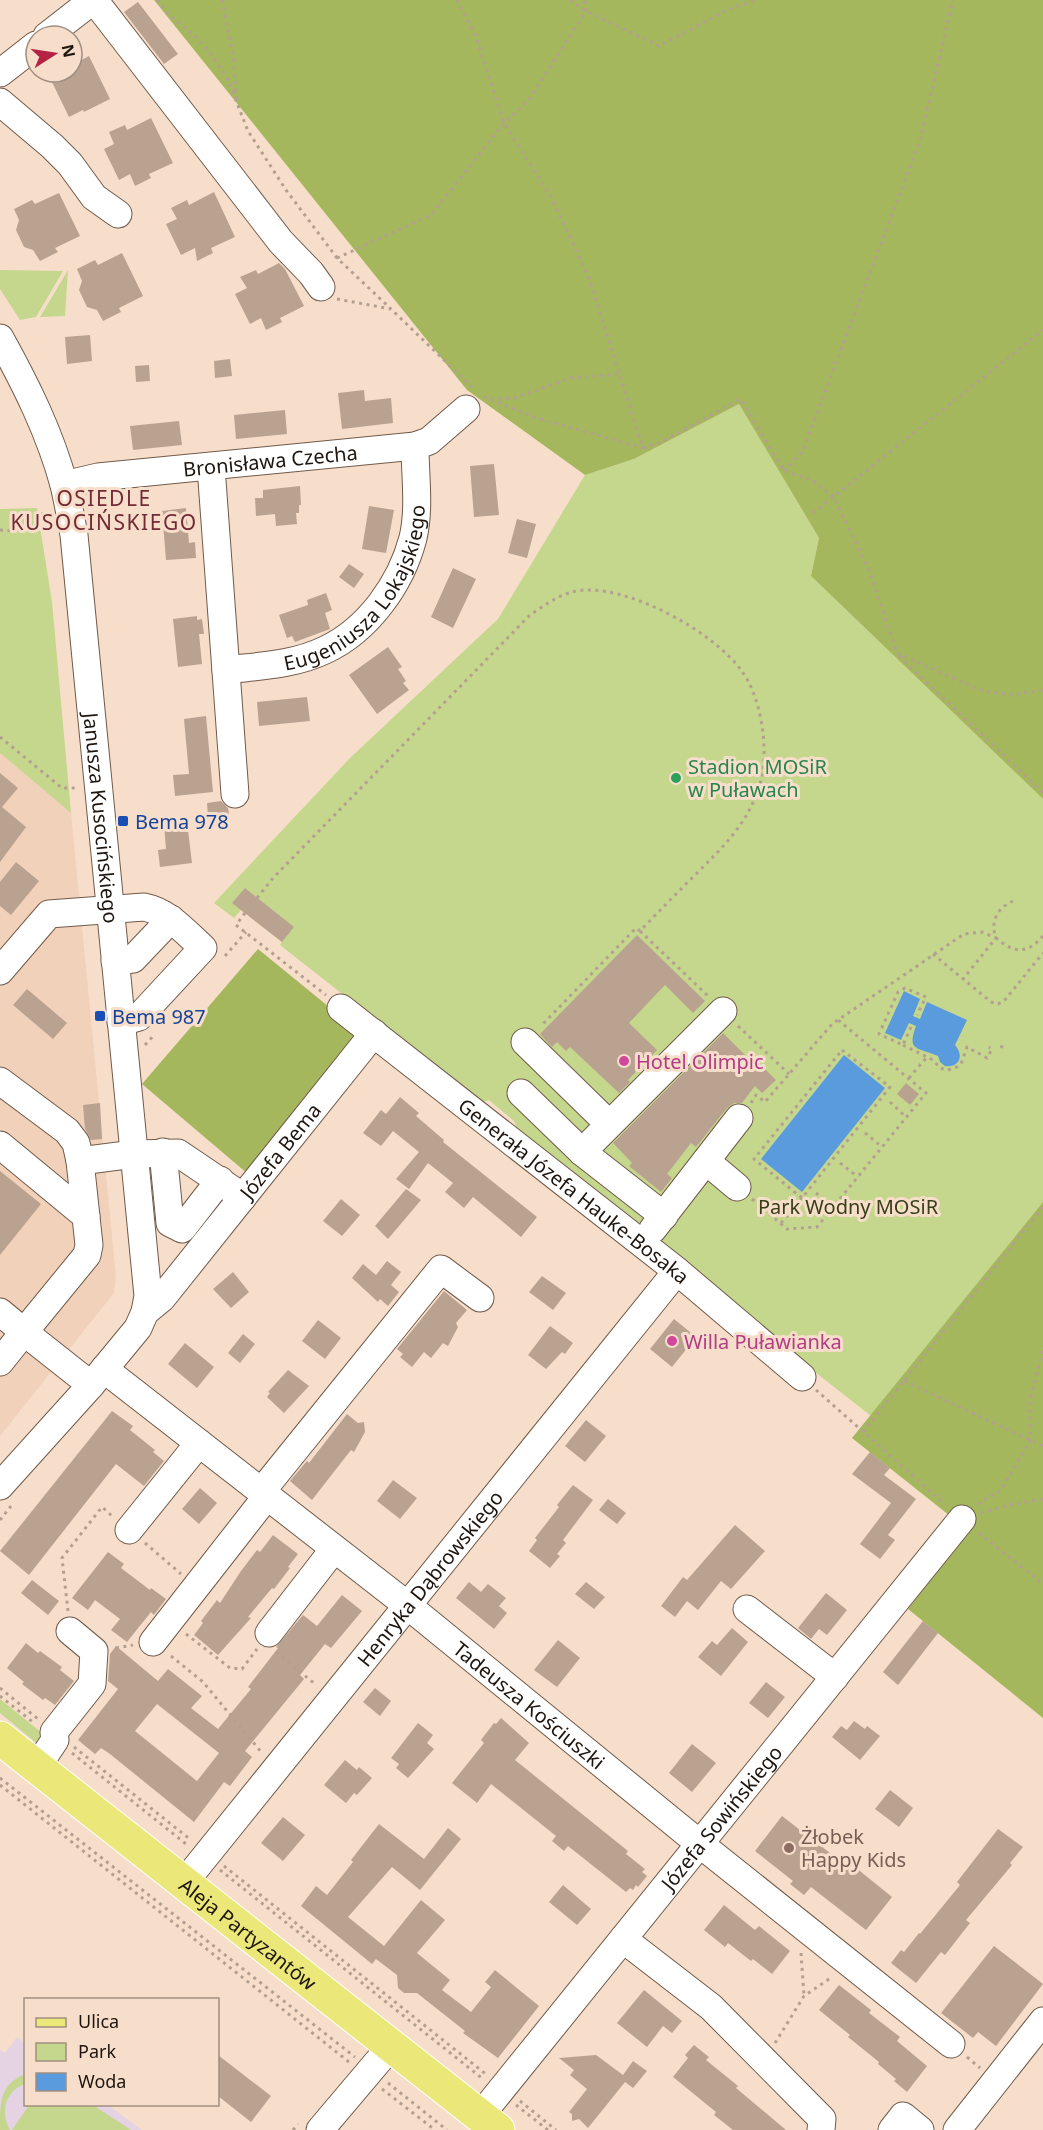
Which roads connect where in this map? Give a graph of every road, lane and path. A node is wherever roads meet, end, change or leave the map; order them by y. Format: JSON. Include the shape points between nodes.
{"nodes":[{"id":1,"x":93,"y":0,"type":"edge"},
{"id":2,"x":157,"y":0,"type":"edge"},
{"id":3,"x":222,"y":0,"type":"edge"},
{"id":4,"x":457,"y":0,"type":"edge"},
{"id":5,"x":570,"y":0,"type":"edge"},
{"id":6,"x":585,"y":0,"type":"edge"},
{"id":7,"x":756,"y":0,"type":"edge"},
{"id":8,"x":953,"y":0,"type":"edge"},
{"id":9,"x":586,"y":10,"type":"junction"},
{"id":10,"x":62,"y":24,"type":"edge"},
{"id":11,"x":24,"y":54,"type":"edge"},
{"id":12,"x":0,"y":73,"type":"edge"},
{"id":13,"x":0,"y":102,"type":"edge"},
{"id":14,"x":236,"y":103,"type":"junction"},
{"id":15,"x":504,"y":123,"type":"junction"},
{"id":16,"x":118,"y":214,"type":"dead end"},
{"id":17,"x":337,"y":258,"type":"junction"},
{"id":18,"x":321,"y":287,"type":"joint"},
{"id":19,"x":391,"y":309,"type":"junction"},
{"id":20,"x":1043,"y":330,"type":"edge"},
{"id":21,"x":0,"y":338,"type":"edge"},
{"id":22,"x":618,"y":374,"type":"junction"},
{"id":23,"x":478,"y":398,"type":"junction"},
{"id":24,"x":415,"y":446,"type":"junction"},
{"id":25,"x":643,"y":448,"type":"junction"},
{"id":26,"x":211,"y":467,"type":"junction"},
{"id":27,"x":784,"y":471,"type":"junction"},
{"id":28,"x":64,"y":485,"type":"junction"},
{"id":29,"x":834,"y":497,"type":"junction"},
{"id":30,"x":49,"y":510,"type":"dead end"},
{"id":31,"x":813,"y":513,"type":"dead end"},
{"id":32,"x":0,"y":530,"type":"edge"},
{"id":33,"x":897,"y":653,"type":"junction"},
{"id":34,"x":226,"y":670,"type":"junction"},
{"id":35,"x":1043,"y":690,"type":"edge"},
{"id":36,"x":0,"y":737,"type":"edge"},
{"id":37,"x":99,"y":786,"type":"junction"},
{"id":38,"x":235,"y":794,"type":"dead end"},
{"id":39,"x":1043,"y":794,"type":"edge"},
{"id":40,"x":257,"y":898,"type":"dead end"},
{"id":41,"x":1013,"y":902,"type":"dead end"},
{"id":42,"x":110,"y":908,"type":"junction"},
{"id":43,"x":245,"y":913,"type":"dead end"},
{"id":44,"x":171,"y":919,"type":"junction"},
{"id":45,"x":1043,"y":936,"type":"edge"},
{"id":46,"x":996,"y":938,"type":"junction"},
{"id":47,"x":1043,"y":953,"type":"edge"},
{"id":48,"x":933,"y":954,"type":"junction"},
{"id":49,"x":116,"y":961,"type":"junction"},
{"id":50,"x":0,"y":971,"type":"edge"},
{"id":51,"x":963,"y":979,"type":"junction"},
{"id":52,"x":341,"y":1008,"type":"joint"},
{"id":53,"x":723,"y":1011,"type":"dead end"},
{"id":54,"x":916,"y":1015,"type":"dead end"},
{"id":55,"x":838,"y":1020,"type":"junction"},
{"id":56,"x":121,"y":1022,"type":"junction"},
{"id":57,"x":911,"y":1027,"type":"dead end"},
{"id":58,"x":374,"y":1034,"type":"junction"},
{"id":59,"x":525,"y":1042,"type":"joint"},
{"id":60,"x":903,"y":1045,"type":"junction"},
{"id":61,"x":989,"y":1047,"type":"dead end"},
{"id":62,"x":927,"y":1057,"type":"junction"},
{"id":63,"x":549,"y":1065,"type":"junction"},
{"id":64,"x":909,"y":1078,"type":"junction"},
{"id":65,"x":0,"y":1081,"type":"edge"},
{"id":66,"x":521,"y":1093,"type":"junction"},
{"id":67,"x":890,"y":1102,"type":"dead end"},
{"id":68,"x":907,"y":1117,"type":"junction"},
{"id":69,"x":739,"y":1118,"type":"joint"},
{"id":70,"x":609,"y":1124,"type":"junction"},
{"id":71,"x":490,"y":1125,"type":"junction"},
{"id":72,"x":865,"y":1133,"type":"dead end"},
{"id":73,"x":0,"y":1145,"type":"edge"},
{"id":74,"x":882,"y":1147,"type":"junction"},
{"id":75,"x":163,"y":1152,"type":"junction"},
{"id":76,"x":582,"y":1152,"type":"junction"},
{"id":77,"x":134,"y":1154,"type":"junction"},
{"id":78,"x":80,"y":1161,"type":"junction"},
{"id":79,"x":706,"y":1161,"type":"junction"},
{"id":80,"x":840,"y":1163,"type":"dead end"},
{"id":81,"x":858,"y":1177,"type":"junction"},
{"id":82,"x":220,"y":1180,"type":"junction"},
{"id":83,"x":737,"y":1187,"type":"joint"},
{"id":84,"x":816,"y":1193,"type":"dead end"},
{"id":85,"x":243,"y":1197,"type":"junction"},
{"id":86,"x":802,"y":1198,"type":"junction"},
{"id":87,"x":833,"y":1207,"type":"junction"},
{"id":88,"x":1043,"y":1207,"type":"edge"},
{"id":89,"x":86,"y":1216,"type":"junction"},
{"id":90,"x":664,"y":1216,"type":"junction"},
{"id":91,"x":781,"y":1223,"type":"junction"},
{"id":92,"x":642,"y":1244,"type":"junction"},
{"id":93,"x":144,"y":1260,"type":"junction"},
{"id":94,"x":186,"y":1268,"type":"junction"},
{"id":95,"x":676,"y":1271,"type":"junction"},
{"id":96,"x":480,"y":1298,"type":"dead end"},
{"id":97,"x":0,"y":1312,"type":"edge"},
{"id":98,"x":145,"y":1312,"type":"junction"},
{"id":99,"x":24,"y":1332,"type":"junction"},
{"id":100,"x":1043,"y":1349,"type":"edge"},
{"id":101,"x":0,"y":1362,"type":"edge"},
{"id":102,"x":97,"y":1377,"type":"junction"},
{"id":103,"x":802,"y":1377,"type":"joint"},
{"id":104,"x":904,"y":1381,"type":"junction"},
{"id":105,"x":864,"y":1432,"type":"junction"},
{"id":106,"x":1030,"y":1441,"type":"junction"},
{"id":107,"x":199,"y":1443,"type":"junction"},
{"id":108,"x":1043,"y":1446,"type":"edge"},
{"id":109,"x":0,"y":1486,"type":"edge"},
{"id":110,"x":264,"y":1494,"type":"junction"},
{"id":111,"x":1043,"y":1499,"type":"edge"},
{"id":112,"x":962,"y":1519,"type":"junction"},
{"id":113,"x":129,"y":1530,"type":"junction"},
{"id":114,"x":334,"y":1549,"type":"junction"},
{"id":115,"x":1043,"y":1584,"type":"edge"},
{"id":116,"x":196,"y":1586,"type":"junction"},
{"id":117,"x":407,"y":1605,"type":"junction"},
{"id":118,"x":747,"y":1609,"type":"dead end"},
{"id":119,"x":170,"y":1621,"type":"junction"},
{"id":120,"x":70,"y":1631,"type":"joint"},
{"id":121,"x":266,"y":1638,"type":"junction"},
{"id":122,"x":153,"y":1642,"type":"junction"},
{"id":123,"x":94,"y":1651,"type":"junction"},
{"id":124,"x":835,"y":1677,"type":"junction"},
{"id":125,"x":0,"y":1688,"type":"edge"},
{"id":126,"x":0,"y":1696,"type":"edge"},
{"id":127,"x":332,"y":1698,"type":"junction"},
{"id":128,"x":55,"y":1736,"type":"junction"},
{"id":129,"x":0,"y":1738,"type":"edge"},
{"id":130,"x":278,"y":1765,"type":"junction"},
{"id":131,"x":37,"y":1767,"type":"junction"},
{"id":132,"x":0,"y":1778,"type":"edge"},
{"id":133,"x":0,"y":1785,"type":"edge"},
{"id":134,"x":700,"y":1844,"type":"junction"},
{"id":135,"x":206,"y":1856,"type":"junction"},
{"id":136,"x":183,"y":1884,"type":"junction"},
{"id":137,"x":799,"y":1923,"type":"junction"},
{"id":138,"x":623,"y":1939,"type":"junction"},
{"id":139,"x":851,"y":1964,"type":"junction"},
{"id":140,"x":804,"y":1996,"type":"junction"},
{"id":141,"x":1043,"y":2020,"type":"edge"},
{"id":142,"x":951,"y":2044,"type":"dead end"},
{"id":143,"x":761,"y":2057,"type":"junction"},
{"id":144,"x":376,"y":2064,"type":"junction"},
{"id":145,"x":495,"y":2106,"type":"edge"},
{"id":146,"x":320,"y":2130,"type":"edge"},
{"id":147,"x":435,"y":2130,"type":"edge"},
{"id":148,"x":447,"y":2130,"type":"edge"},
{"id":149,"x":548,"y":2130,"type":"edge"},
{"id":150,"x":556,"y":2130,"type":"edge"},
{"id":151,"x":821,"y":2130,"type":"edge"},
{"id":152,"x":892,"y":2130,"type":"edge"},
{"id":153,"x":920,"y":2130,"type":"edge"},
{"id":154,"x":957,"y":2130,"type":"edge"}],
"edges":[{"from":1,"to":10,"type":"street"},
{"from":1,"to":18,"type":"street","via":[[281,242]]},
{"from":2,"to":14,"type":"path","via":[[209,51],[227,78]]},
{"from":3,"to":14,"type":"path","via":[[234,60]]},
{"from":4,"to":15,"type":"path","via":[[475,34]]},
{"from":5,"to":9,"type":"path"},
{"from":6,"to":9,"type":"path"},
{"from":7,"to":9,"type":"path","via":[[727,10],[659,46]]},
{"from":8,"to":27,"type":"path","via":[[920,140],[803,450]]},
{"from":9,"to":15,"type":"path","via":[[528,101]]},
{"from":11,"to":12,"type":"street"},
{"from":13,"to":16,"type":"street","via":[[70,164],[94,197]]},
{"from":14,"to":17,"type":"path","via":[[254,141]]},
{"from":15,"to":17,"type":"path","via":[[431,215]]},
{"from":15,"to":22,"type":"path","via":[[551,197],[589,278]]},
{"from":17,"to":19,"type":"path"},
{"from":18,"to":19,"type":"path","via":[[338,300]]},
{"from":19,"to":23,"type":"path"},
{"from":20,"to":29,"type":"path"},
{"from":21,"to":28,"type":"street","name":"Janusza Kusocińskiego","via":[[41,418]]},
{"from":22,"to":23,"type":"path","via":[[571,378],[514,398]]},
{"from":22,"to":25,"type":"path"},
{"from":23,"to":24,"type":"street","name":"Bronisława Czecha","via":[[429,441]]},
{"from":23,"to":25,"type":"path"},
{"from":24,"to":26,"type":"street","name":"Bronisława Czecha"},
{"from":24,"to":34,"type":"street","name":"Eugeniusza Lokajskiego","via":[[413,538],[397,578],[380,605],[354,632],[324,651],[281,664]]},
{"from":25,"to":27,"type":"path","via":[[741,399]]},
{"from":26,"to":28,"type":"street","name":"Bronisława Czecha","via":[[98,477]]},
{"from":26,"to":34,"type":"street"},
{"from":27,"to":29,"type":"path","via":[[812,480]]},
{"from":28,"to":37,"type":"street","name":"Janusza Kusocińskiego","via":[[80,578]]},
{"from":29,"to":31,"type":"path"},
{"from":29,"to":33,"type":"path","via":[[869,570]]},
{"from":30,"to":32,"type":"path","via":[[14,531]]},
{"from":33,"to":35,"type":"path","via":[[980,690],[1010,694]]},
{"from":33,"to":39,"type":"path"},
{"from":34,"to":38,"type":"street"},
{"from":36,"to":37,"type":"path","via":[[62,788]]},
{"from":37,"to":42,"type":"street","name":"Janusza Kusocińskiego"},
{"from":40,"to":59,"type":"path","via":[[530,615],[562,594],[587,590],[625,596],[669,613],[711,639],[742,670],[761,723],[761,780],[749,812],[733,836],[640,931],[636,927]]},
{"from":41,"to":46,"type":"path","via":[[997,914]]},
{"from":42,"to":44,"type":"street","via":[[144,907]]},
{"from":42,"to":49,"type":"street","name":"Janusza Kusocińskiego"},
{"from":42,"to":50,"type":"street","via":[[49,914]]},
{"from":43,"to":52,"type":"path","via":[[236,925]]},
{"from":44,"to":49,"type":"street","via":[[133,959]]},
{"from":44,"to":56,"type":"street","via":[[203,948],[139,1017]]},
{"from":45,"to":46,"type":"path","via":[[1023,950],[1013,950]]},
{"from":46,"to":48,"type":"path","via":[[982,932],[964,934]]},
{"from":46,"to":51,"type":"path"},
{"from":47,"to":51,"type":"path","via":[[998,1004]]},
{"from":48,"to":51,"type":"path"},
{"from":48,"to":55,"type":"path"},
{"from":49,"to":56,"type":"street","name":"Janusza Kusocińskiego"},
{"from":52,"to":58,"type":"street","name":"Generała Józefa Hauke-Bosaka"},
{"from":53,"to":70,"type":"street"},
{"from":54,"to":60,"type":"path","via":[[926,997],[905,987],[898,992],[879,1035]]},
{"from":55,"to":64,"type":"path"},
{"from":55,"to":69,"type":"path","via":[[765,1102],[756,1095]]},
{"from":56,"to":77,"type":"street","name":"Janusza Kusocińskiego"},
{"from":57,"to":60,"type":"path"},
{"from":58,"to":71,"type":"street","name":"Generała Józefa Hauke-Bosaka"},
{"from":58,"to":85,"type":"street","name":"Józefa Bema"},
{"from":59,"to":63,"type":"street"},
{"from":60,"to":62,"type":"path"},
{"from":61,"to":62,"type":"path","via":[[992,1049],[987,1058],[967,1047],[961,1064],[948,1070]]},
{"from":62,"to":64,"type":"path"},
{"from":63,"to":66,"type":"street"},
{"from":63,"to":70,"type":"street"},
{"from":64,"to":68,"type":"path","via":[[926,1093]]},
{"from":65,"to":78,"type":"street","via":[[67,1131],[76,1143]]},
{"from":66,"to":71,"type":"street"},
{"from":66,"to":76,"type":"street"},
{"from":67,"to":68,"type":"path"},
{"from":68,"to":74,"type":"path"},
{"from":69,"to":79,"type":"street"},
{"from":70,"to":76,"type":"street"},
{"from":71,"to":92,"type":"street","name":"Generała Józefa Hauke-Bosaka"},
{"from":72,"to":74,"type":"path"},
{"from":73,"to":89,"type":"street"},
{"from":74,"to":81,"type":"path"},
{"from":75,"to":77,"type":"street"},
{"from":75,"to":82,"type":"street","via":[[178,1153]]},
{"from":75,"to":82,"type":"street","via":[[170,1223],[182,1229]]},
{"from":76,"to":90,"type":"street"},
{"from":77,"to":78,"type":"street"},
{"from":77,"to":93,"type":"street","name":"Janusza Kusocińskiego"},
{"from":78,"to":89,"type":"street"},
{"from":79,"to":83,"type":"street"},
{"from":79,"to":90,"type":"street"},
{"from":80,"to":81,"type":"path"},
{"from":81,"to":87,"type":"path"},
{"from":82,"to":85,"type":"street"},
{"from":83,"to":91,"type":"path"},
{"from":84,"to":87,"type":"path"},
{"from":85,"to":94,"type":"street","name":"Józefa Bema"},
{"from":86,"to":86,"type":"path","via":[[754,1159],[842,1050],[890,1088]]},
{"from":86,"to":91,"type":"path"},
{"from":87,"to":91,"type":"path","via":[[817,1227],[788,1228]]},
{"from":88,"to":104,"type":"path"},
{"from":89,"to":99,"type":"street","via":[[87,1256]]},
{"from":90,"to":92,"type":"street"},
{"from":92,"to":95,"type":"street","name":"Generała Józefa Hauke-Bosaka"},
{"from":93,"to":94,"type":"street","via":[[172,1269]]},
{"from":93,"to":98,"type":"street","name":"Janusza Kusocińskiego","via":[[148,1296]]},
{"from":94,"to":98,"type":"street","name":"Józefa Bema"},
{"from":95,"to":103,"type":"street","name":"Generała Józefa Hauke-Bosaka"},
{"from":95,"to":117,"type":"street","name":"Henryka Dąbrowskiego"},
{"from":96,"to":110,"type":"street","via":[[441,1269]]},
{"from":97,"to":99,"type":"street","name":"Tadeusza Kościuszki"},
{"from":98,"to":102,"type":"street","name":"Józefa Bema","via":[[138,1328]]},
{"from":99,"to":101,"type":"street"},
{"from":99,"to":102,"type":"street","name":"Tadeusza Kościuszki"},
{"from":100,"to":106,"type":"path","via":[[1030,1401]]},
{"from":102,"to":107,"type":"street","name":"Tadeusza Kościuszki"},
{"from":102,"to":109,"type":"street","name":"Józefa Bema"},
{"from":103,"to":105,"type":"path"},
{"from":104,"to":105,"type":"path"},
{"from":104,"to":106,"type":"path"},
{"from":105,"to":112,"type":"path"},
{"from":106,"to":108,"type":"path"},
{"from":106,"to":112,"type":"path","via":[[1001,1490]]},
{"from":107,"to":110,"type":"street","name":"Tadeusza Kościuszki"},
{"from":107,"to":113,"type":"street"},
{"from":110,"to":114,"type":"street","name":"Tadeusza Kościuszki"},
{"from":110,"to":116,"type":"street"},
{"from":111,"to":112,"type":"path"},
{"from":112,"to":115,"type":"path"},
{"from":112,"to":124,"type":"street","name":"Józefa Sowińskiego"},
{"from":113,"to":116,"type":"path"},
{"from":113,"to":120,"type":"path","via":[[102,1507],[62,1558]]},
{"from":114,"to":117,"type":"street","name":"Tadeusza Kościuszki"},
{"from":114,"to":121,"type":"street"},
{"from":116,"to":119,"type":"street"},
{"from":117,"to":127,"type":"street","name":"Henryka Dąbrowskiego"},
{"from":117,"to":134,"type":"street","name":"Tadeusza Kościuszki"},
{"from":118,"to":124,"type":"street"},
{"from":119,"to":121,"type":"path","via":[[230,1668],[242,1669]]},
{"from":119,"to":122,"type":"street"},
{"from":120,"to":123,"type":"street"},
{"from":121,"to":127,"type":"path"},
{"from":122,"to":123,"type":"path"},
{"from":122,"to":130,"type":"path","via":[[203,1682],[259,1751]]},
{"from":123,"to":128,"type":"street","via":[[92,1684]]},
{"from":124,"to":134,"type":"street","name":"Józefa Sowińskiego"},
{"from":125,"to":128,"type":"path"},
{"from":126,"to":128,"type":"path"},
{"from":127,"to":130,"type":"street","name":"Henryka Dąbrowskiego"},
{"from":128,"to":131,"type":"street"},
{"from":128,"to":135,"type":"path"},
{"from":128,"to":135,"type":"path"},
{"from":129,"to":131,"type":"main road","name":"Aleja Partyzantów"},
{"from":130,"to":135,"type":"street","name":"Henryka Dąbrowskiego"},
{"from":131,"to":136,"type":"main road","name":"Aleja Partyzantów"},
{"from":132,"to":144,"type":"path"},
{"from":133,"to":144,"type":"path"},
{"from":134,"to":137,"type":"street","name":"Tadeusza Kościuszki"},
{"from":134,"to":138,"type":"street","name":"Józefa Sowińskiego"},
{"from":135,"to":136,"type":"street","name":"Henryka Dąbrowskiego"},
{"from":135,"to":145,"type":"path"},
{"from":136,"to":144,"type":"main road","name":"Aleja Partyzantów"},
{"from":137,"to":139,"type":"street","name":"Tadeusza Kościuszki"},
{"from":137,"to":140,"type":"path"},
{"from":138,"to":143,"type":"street","via":[[711,2007]]},
{"from":138,"to":145,"type":"street","name":"Józefa Sowińskiego"},
{"from":139,"to":140,"type":"path"},
{"from":139,"to":142,"type":"street","name":"Tadeusza Kościuszki"},
{"from":140,"to":143,"type":"path","via":[[779,2040]]},
{"from":141,"to":154,"type":"street"},
{"from":143,"to":151,"type":"street","via":[[822,2119]]},
{"from":144,"to":145,"type":"main road","name":"Aleja Partyzantów"},
{"from":144,"to":146,"type":"street"},
{"from":144,"to":147,"type":"path"},
{"from":144,"to":148,"type":"path"},
{"from":145,"to":149,"type":"path"},
{"from":145,"to":150,"type":"path"},
{"from":152,"to":153,"type":"street","via":[[903,2116]]}]}
